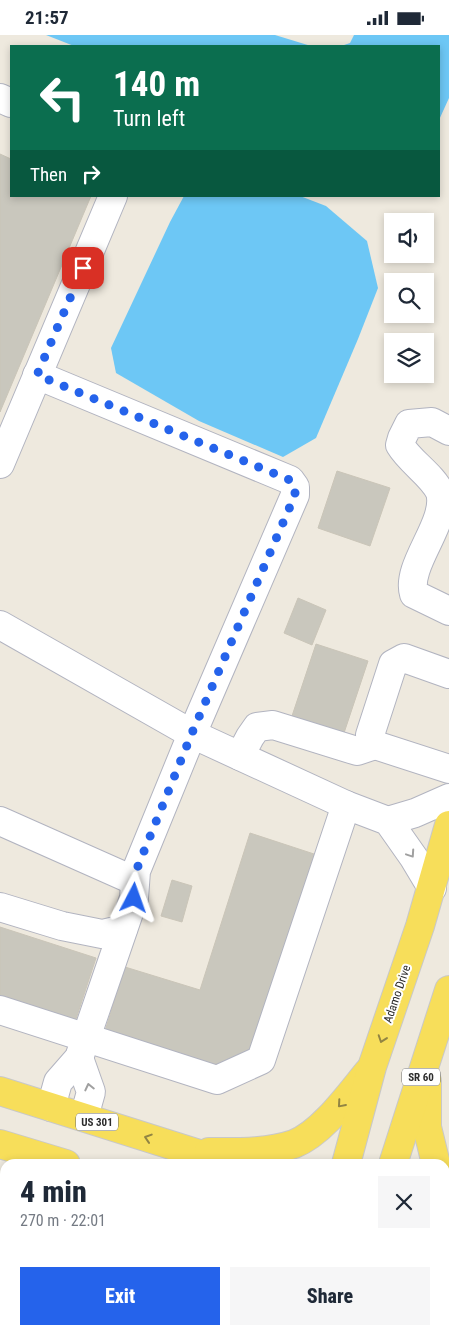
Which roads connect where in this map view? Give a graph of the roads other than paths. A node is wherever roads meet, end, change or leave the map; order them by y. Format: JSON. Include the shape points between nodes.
{"nodes":[{"id":1,"x":114,"y":197,"type":"edge"},
{"id":2,"x":37,"y":375,"type":"junction"},
{"id":3,"x":449,"y":431,"type":"edge"},
{"id":4,"x":0,"y":463,"type":"edge"},
{"id":5,"x":449,"y":611,"type":"edge"},
{"id":6,"x":0,"y":625,"type":"edge"},
{"id":7,"x":449,"y":674,"type":"edge"},
{"id":8,"x":192,"y":733,"type":"junction"},
{"id":9,"x":375,"y":745,"type":"junction"},
{"id":10,"x":240,"y":756,"type":"junction"},
{"id":11,"x":449,"y":769,"type":"edge"},
{"id":12,"x":449,"y":799,"type":"edge"},
{"id":13,"x":346,"y":805,"type":"junction"},
{"id":14,"x":0,"y":821,"type":"edge"},
{"id":15,"x":388,"y":821,"type":"junction"},
{"id":16,"x":449,"y":825,"type":"edge"},
{"id":17,"x":135,"y":881,"type":"junction"},
{"id":18,"x":432,"y":888,"type":"junction"},
{"id":19,"x":0,"y":907,"type":"edge"},
{"id":20,"x":123,"y":929,"type":"junction"},
{"id":21,"x":449,"y":990,"type":"edge"},
{"id":22,"x":0,"y":1011,"type":"edge"},
{"id":23,"x":82,"y":1047,"type":"junction"},
{"id":24,"x":427,"y":1056,"type":"junction"},
{"id":25,"x":372,"y":1067,"type":"junction"},
{"id":26,"x":0,"y":1091,"type":"edge"},
{"id":27,"x":52,"y":1107,"type":"junction"},
{"id":28,"x":84,"y":1117,"type":"junction"},
{"id":29,"x":0,"y":1144,"type":"edge"},
{"id":30,"x":194,"y":1153,"type":"junction"},
{"id":31,"x":50,"y":1159,"type":"edge"},
{"id":32,"x":214,"y":1159,"type":"edge"},
{"id":33,"x":347,"y":1159,"type":"edge"},
{"id":34,"x":395,"y":1159,"type":"edge"},
{"id":35,"x":435,"y":1159,"type":"edge"}],
"edges":[{"from":1,"to":2,"type":"lane"},
{"from":2,"to":4,"type":"lane"},
{"from":2,"to":8,"type":"lane","via":[[290,480],[295,487],[295,495]]},
{"from":3,"to":5,"type":"lane","via":[[432,423],[409,424],[400,445],[440,491],[443,504],[442,515],[412,588],[414,594]]},
{"from":6,"to":8,"type":"lane"},
{"from":7,"to":9,"type":"lane","via":[[404,658],[393,664],[370,735]]},
{"from":8,"to":10,"type":"lane"},
{"from":8,"to":17,"type":"lane","via":[[136,871]]},
{"from":9,"to":10,"type":"lane","via":[[357,751],[273,725],[257,727]]},
{"from":9,"to":11,"type":"lane"},
{"from":10,"to":13,"type":"lane"},
{"from":12,"to":15,"type":"lane"},
{"from":13,"to":15,"type":"lane"},
{"from":13,"to":23,"type":"lane","via":[[261,1060],[217,1080]]},
{"from":14,"to":17,"type":"lane"},
{"from":15,"to":18,"type":"lane","one_way":true},
{"from":16,"to":18,"type":"main road","name":"Adamo Drive"},
{"from":17,"to":20,"type":"lane","via":[[134,898]]},
{"from":18,"to":25,"type":"main road","name":"Adamo Drive","one_way":true},
{"from":19,"to":20,"type":"lane","via":[[62,926],[102,934]]},
{"from":20,"to":23,"type":"lane"},
{"from":21,"to":24,"type":"main road","number":"SR 60"},
{"from":22,"to":23,"type":"lane"},
{"from":23,"to":27,"type":"lane","via":[[58,1082]]},
{"from":28,"to":23,"type":"lane","one_way":true,"via":[[92,1092]]},
{"from":24,"to":34,"type":"main road","number":"SR 60"},
{"from":24,"to":35,"type":"main road","via":[[427,1127]]},
{"from":25,"to":30,"type":"main road","one_way":true,"via":[[305,1138],[247,1152]]},
{"from":25,"to":33,"type":"main road","name":"Adamo Drive"},
{"from":26,"to":27,"type":"main road","number":"US 301"},
{"from":27,"to":28,"type":"main road","number":"US 301"},
{"from":30,"to":28,"type":"main road","number":"US 301","one_way":true},
{"from":29,"to":31,"type":"main road"},
{"from":30,"to":32,"type":"main road","number":"US 301"}]}
